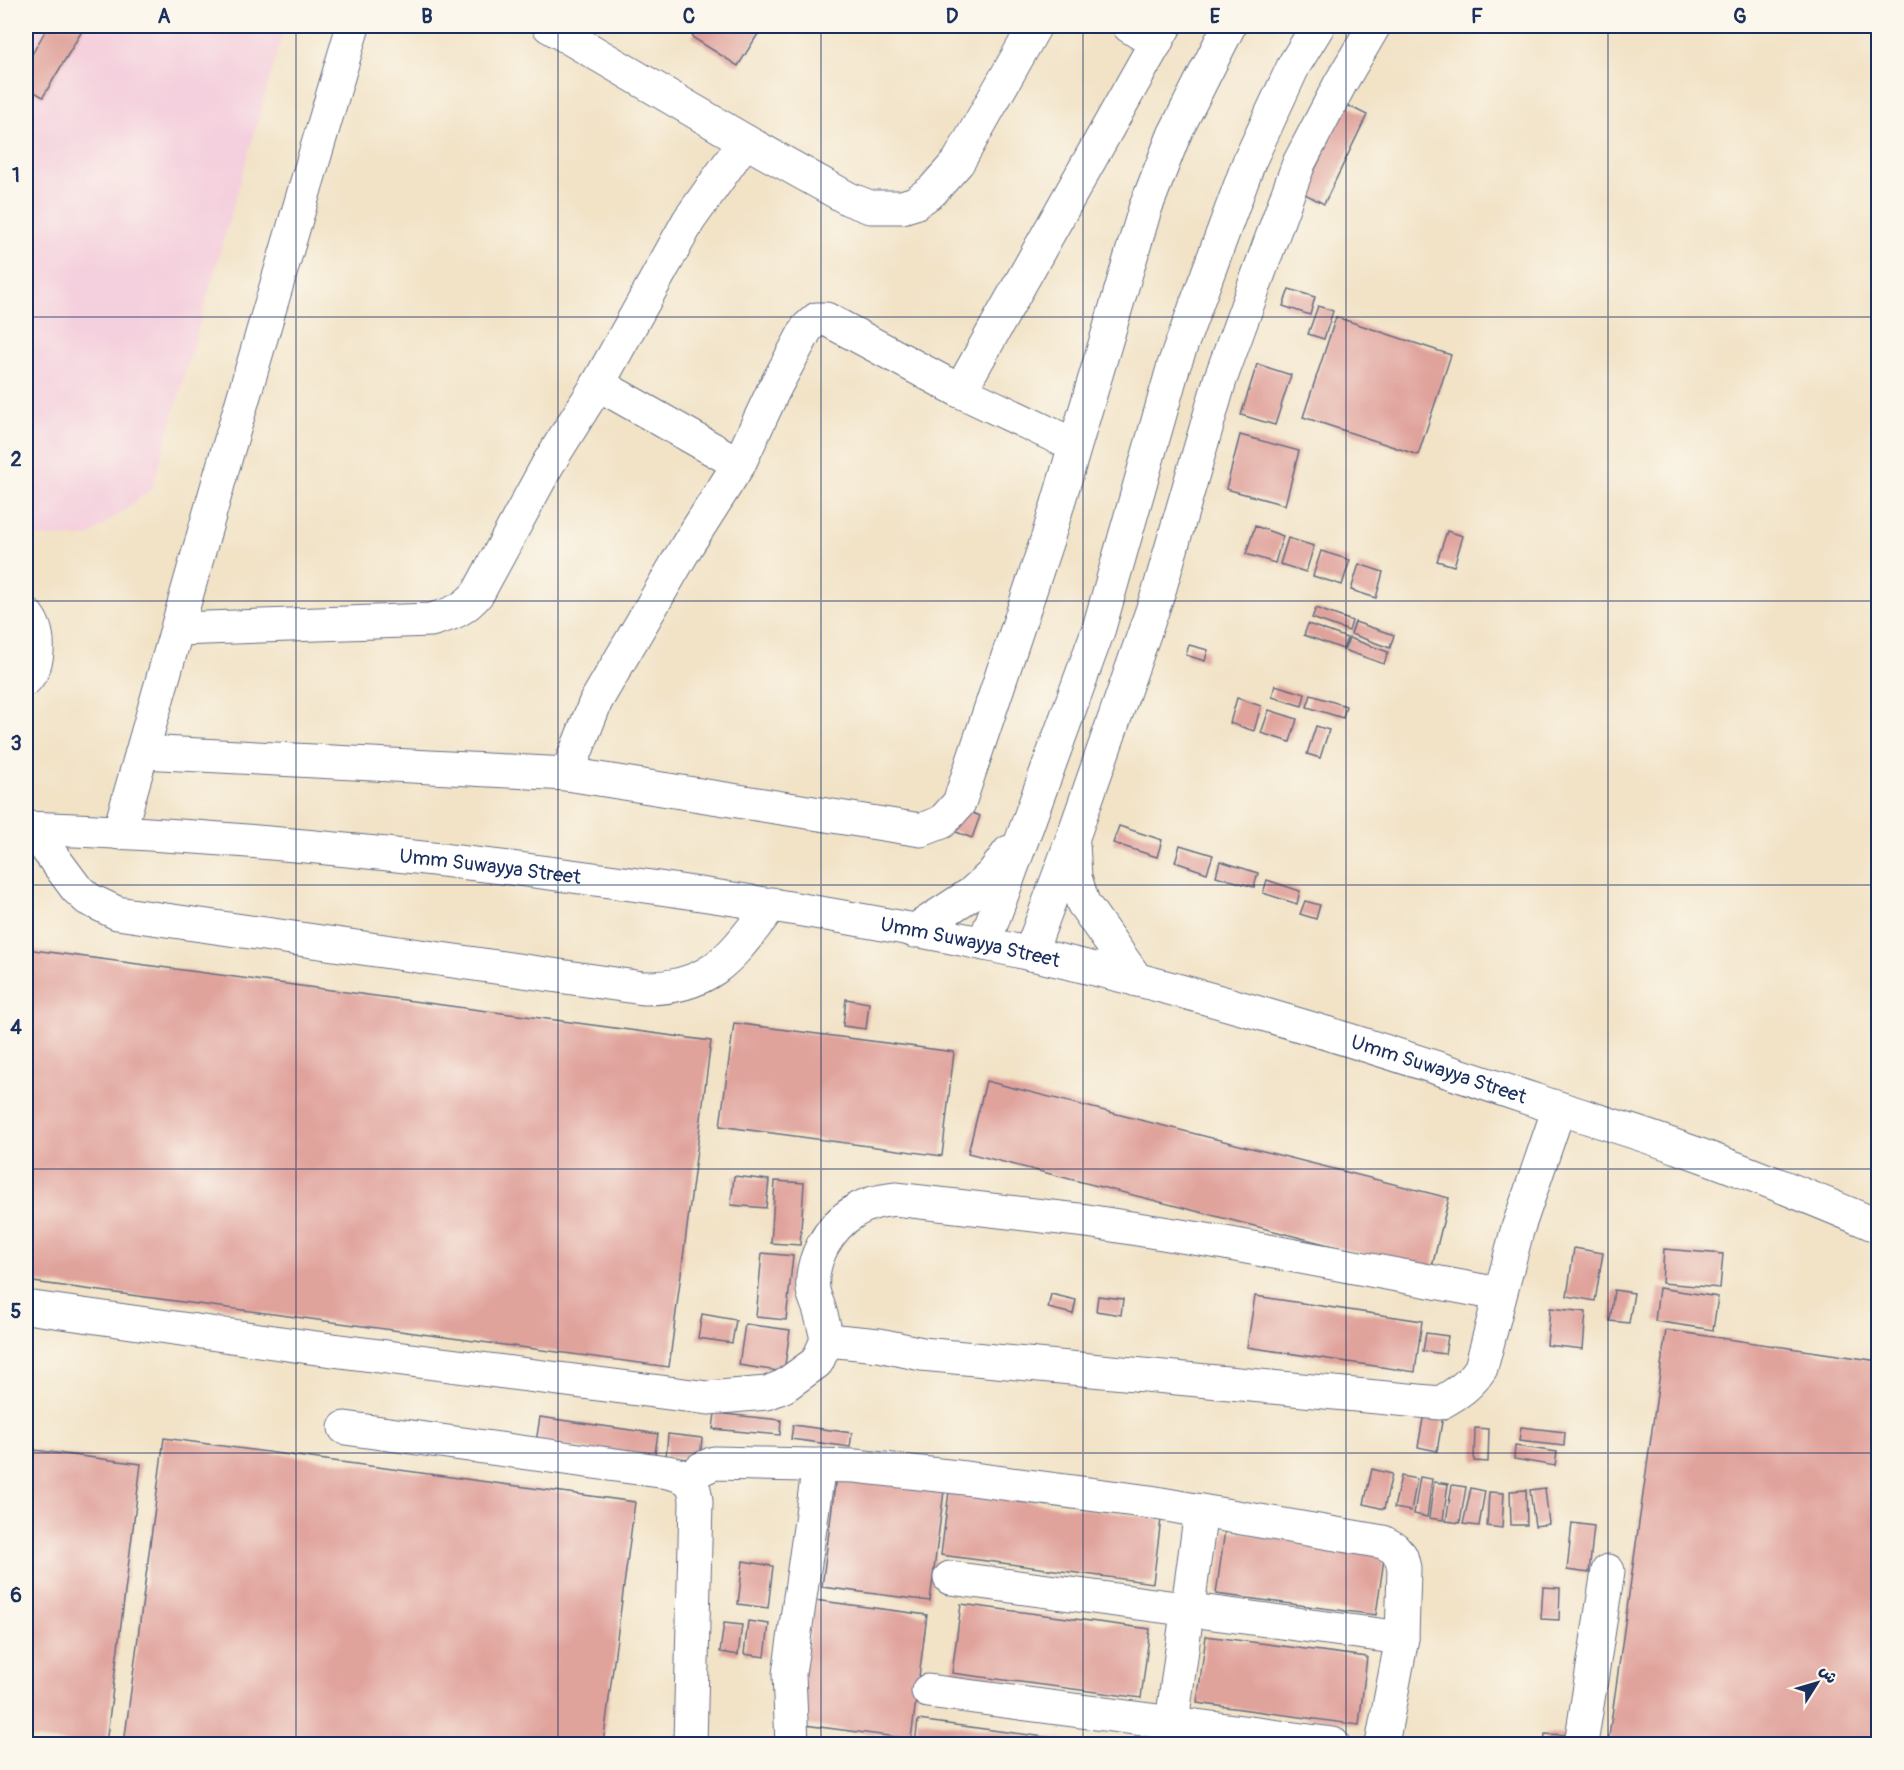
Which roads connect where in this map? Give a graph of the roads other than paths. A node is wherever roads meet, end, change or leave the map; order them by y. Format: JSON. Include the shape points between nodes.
{"nodes":[{"id":1,"x":353,"y":26,"type":"edge"},
{"id":2,"x":549,"y":26,"type":"edge"},
{"id":3,"x":1035,"y":26,"type":"edge"},
{"id":4,"x":1228,"y":26,"type":"edge"},
{"id":5,"x":1318,"y":26,"type":"edge"},
{"id":6,"x":1374,"y":26,"type":"edge"},
{"id":7,"x":1150,"y":31,"type":"edge"},
{"id":8,"x":745,"y":141,"type":"junction"},
{"id":9,"x":598,"y":384,"type":"junction"},
{"id":10,"x":960,"y":391,"type":"junction"},
{"id":11,"x":1074,"y":445,"type":"junction"},
{"id":12,"x":739,"y":464,"type":"junction"},
{"id":13,"x":26,"y":614,"type":"edge"},
{"id":14,"x":178,"y":629,"type":"junction"},
{"id":15,"x":26,"y":679,"type":"edge"},
{"id":16,"x":142,"y":752,"type":"junction"},
{"id":17,"x":567,"y":774,"type":"junction"},
{"id":18,"x":29,"y":829,"type":"edge"},
{"id":19,"x":1024,"y":832,"type":"junction"},
{"id":20,"x":119,"y":833,"type":"junction"},
{"id":21,"x":1072,"y":840,"type":"junction"},
{"id":22,"x":772,"y":904,"type":"junction"},
{"id":23,"x":914,"y":931,"type":"junction"},
{"id":24,"x":984,"y":944,"type":"junction"},
{"id":25,"x":1030,"y":954,"type":"junction"},
{"id":26,"x":1137,"y":980,"type":"junction"},
{"id":27,"x":1559,"y":1108,"type":"junction"},
{"id":28,"x":1878,"y":1226,"type":"edge"},
{"id":29,"x":1499,"y":1294,"type":"junction"},
{"id":30,"x":26,"y":1307,"type":"edge"},
{"id":31,"x":827,"y":1340,"type":"junction"},
{"id":32,"x":345,"y":1428,"type":"dead end"},
{"id":33,"x":819,"y":1465,"type":"junction"},
{"id":34,"x":688,"y":1479,"type":"junction"},
{"id":35,"x":1201,"y":1512,"type":"junction"},
{"id":36,"x":1608,"y":1571,"type":"dead end"},
{"id":37,"x":950,"y":1578,"type":"dead end"},
{"id":38,"x":1188,"y":1611,"type":"junction"},
{"id":39,"x":1402,"y":1638,"type":"junction"},
{"id":40,"x":928,"y":1691,"type":"dead end"},
{"id":41,"x":1170,"y":1733,"type":"edge"},
{"id":42,"x":690,"y":1744,"type":"edge"},
{"id":43,"x":792,"y":1744,"type":"edge"},
{"id":44,"x":1333,"y":1744,"type":"edge"},
{"id":45,"x":1382,"y":1744,"type":"edge"},
{"id":46,"x":1581,"y":1744,"type":"edge"}],
"edges":[{"from":1,"to":14,"type":"street"},
{"from":2,"to":8,"type":"street"},
{"from":3,"to":8,"type":"street","via":[[958,162],[932,191],[915,203],[870,207]]},
{"from":4,"to":11,"type":"street","via":[[1174,135],[1145,209]]},
{"from":5,"to":19,"type":"street","via":[[1294,65],[1249,162],[1174,365],[1099,628]]},
{"from":6,"to":21,"type":"street","via":[[1299,163],[1220,380],[1159,591]]},
{"from":7,"to":10,"type":"street"},
{"from":8,"to":9,"type":"street","via":[[689,220]]},
{"from":9,"to":12,"type":"street"},
{"from":9,"to":14,"type":"street","via":[[468,605],[431,620]]},
{"from":10,"to":11,"type":"street"},
{"from":10,"to":12,"type":"street","via":[[826,319],[817,319],[807,328],[774,389]]},
{"from":11,"to":17,"type":"street","via":[[1048,537],[958,803],[942,822],[921,830]]},
{"from":12,"to":17,"type":"street","via":[[596,701]]},
{"from":13,"to":15,"type":"street","via":[[36,636],[37,655]]},
{"from":14,"to":16,"type":"street"},
{"from":16,"to":17,"type":"street"},
{"from":16,"to":20,"type":"street"},
{"from":18,"to":20,"type":"street","name":"Umm Suwayya Street"},
{"from":18,"to":22,"type":"street","via":[[76,888],[88,899],[117,913],[643,988],[683,984],[720,966]]},
{"from":19,"to":23,"type":"street","via":[[992,875],[971,894]]},
{"from":19,"to":24,"type":"street"},
{"from":20,"to":22,"type":"street","name":"Umm Suwayya Street","via":[[443,860]]},
{"from":21,"to":25,"type":"street"},
{"from":21,"to":26,"type":"street","via":[[1075,877],[1083,903]]},
{"from":22,"to":23,"type":"street","name":"Umm Suwayya Street"},
{"from":23,"to":24,"type":"street","name":"Umm Suwayya Street"},
{"from":24,"to":25,"type":"street","name":"Umm Suwayya Street"},
{"from":25,"to":26,"type":"street","name":"Umm Suwayya Street"},
{"from":26,"to":27,"type":"street","name":"Umm Suwayya Street","via":[[1349,1040]]},
{"from":27,"to":28,"type":"street","name":"Umm Suwayya Street","via":[[1682,1148]]},
{"from":27,"to":29,"type":"street"},
{"from":29,"to":31,"type":"street","via":[[1480,1368],[1462,1391],[1440,1403],[922,1354]]},
{"from":29,"to":31,"type":"street","via":[[1225,1242],[895,1199],[856,1210],[833,1230],[818,1256],[814,1292]]},
{"from":30,"to":31,"type":"street","via":[[708,1398],[768,1393],[784,1386],[817,1362]]},
{"from":32,"to":34,"type":"street","via":[[667,1472]]},
{"from":33,"to":34,"type":"street","via":[[714,1463]]},
{"from":33,"to":35,"type":"street","via":[[957,1477]]},
{"from":33,"to":43,"type":"street","via":[[789,1674]]},
{"from":34,"to":42,"type":"street","via":[[695,1489],[696,1502]]},
{"from":35,"to":38,"type":"street"},
{"from":35,"to":39,"type":"street","via":[[1383,1542],[1394,1548],[1404,1568]]},
{"from":36,"to":46,"type":"street"},
{"from":37,"to":38,"type":"street"},
{"from":38,"to":39,"type":"street"},
{"from":38,"to":41,"type":"street"},
{"from":39,"to":45,"type":"street"},
{"from":40,"to":41,"type":"street"},
{"from":41,"to":44,"type":"street"}]}
